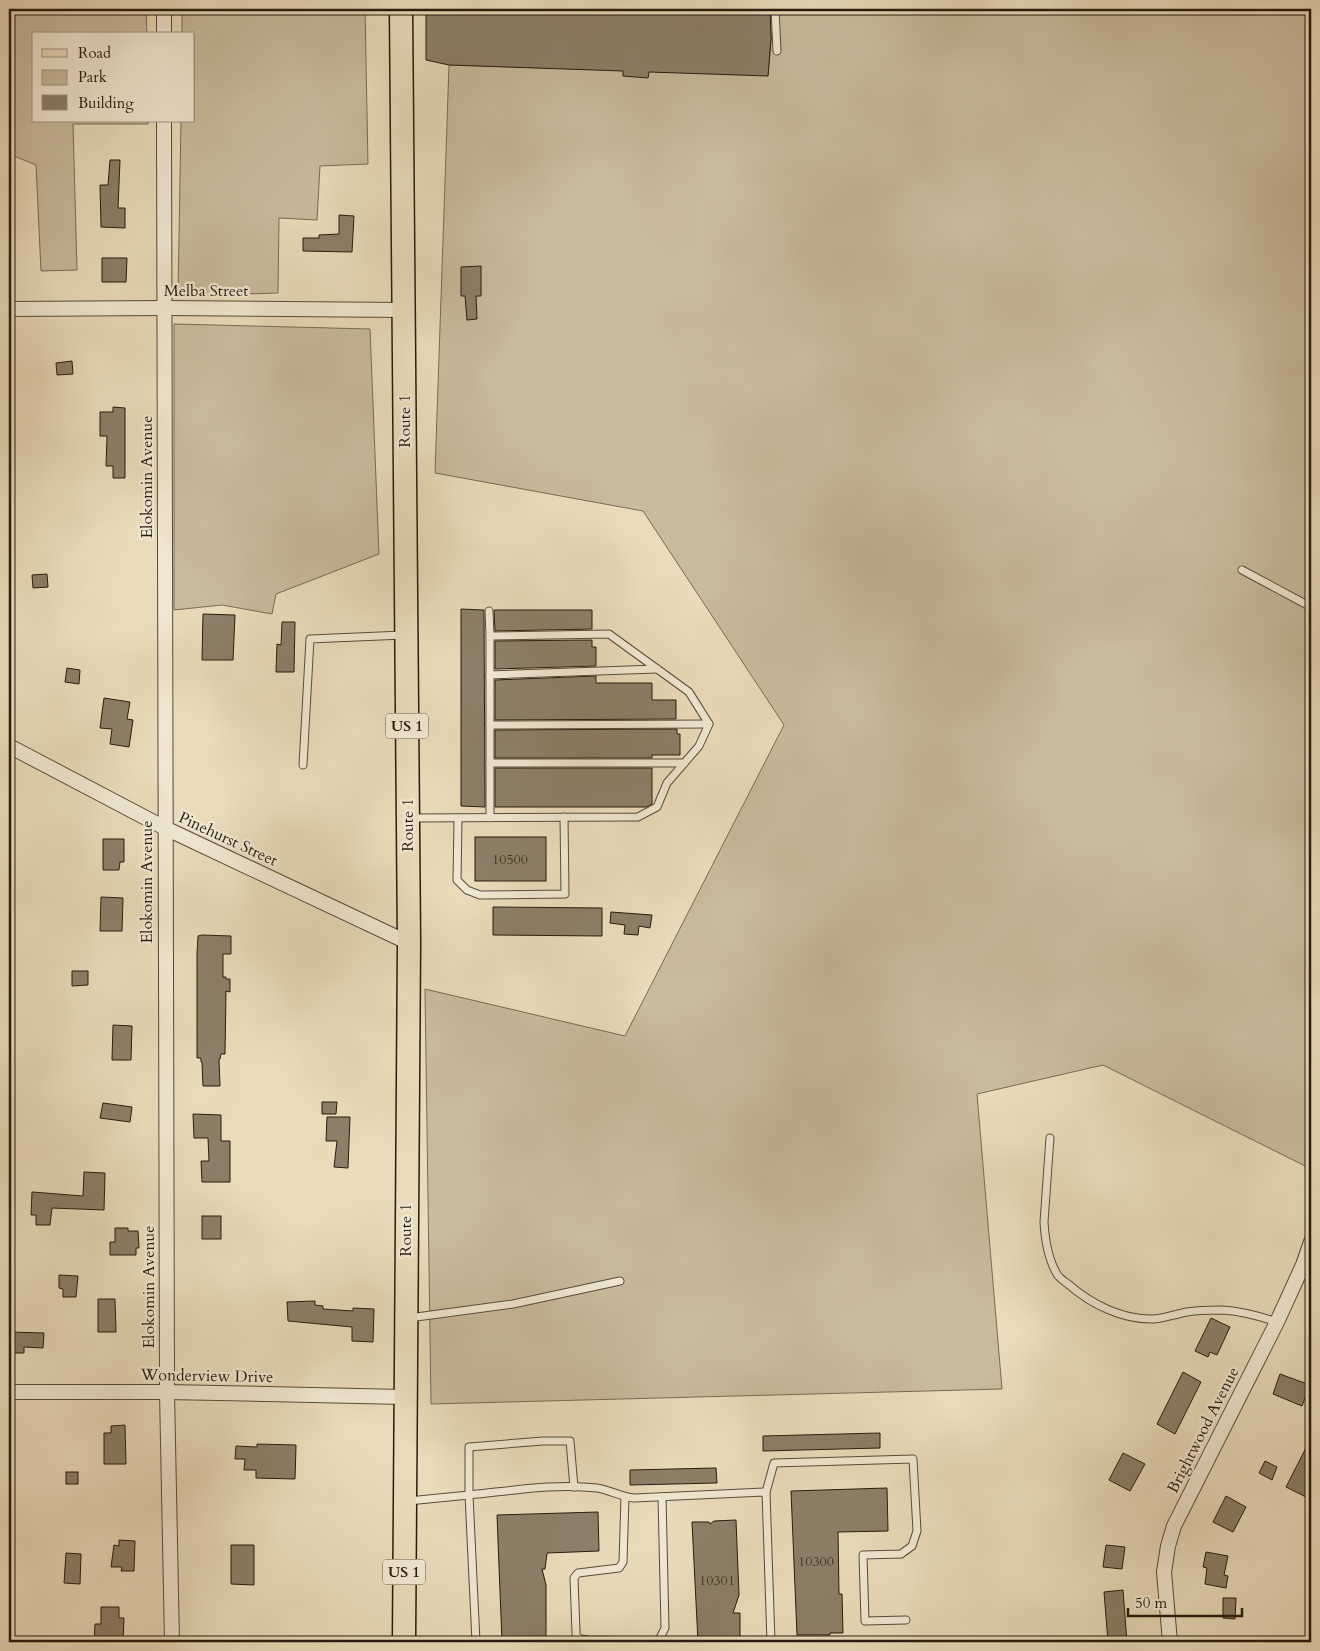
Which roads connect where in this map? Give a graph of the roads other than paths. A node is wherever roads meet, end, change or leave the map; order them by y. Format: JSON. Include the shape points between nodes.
{"nodes":[{"id":1,"x":164,"y":9,"type":"edge"},
{"id":2,"x":401,"y":9,"type":"edge"},
{"id":3,"x":775,"y":9,"type":"edge"},
{"id":4,"x":164,"y":32,"type":"edge"},
{"id":5,"x":777,"y":51,"type":"dead end"},
{"id":6,"x":164,"y":122,"type":"edge"},
{"id":7,"x":164,"y":308,"type":"junction"},
{"id":8,"x":9,"y":309,"type":"edge"},
{"id":9,"x":404,"y":310,"type":"junction"},
{"id":10,"x":1242,"y":570,"type":"dead end"},
{"id":11,"x":1311,"y":607,"type":"edge"},
{"id":12,"x":489,"y":611,"type":"dead end"},
{"id":13,"x":406,"y":635,"type":"junction"},
{"id":14,"x":490,"y":636,"type":"junction"},
{"id":15,"x":658,"y":669,"type":"junction"},
{"id":16,"x":490,"y":675,"type":"junction"},
{"id":17,"x":490,"y":724,"type":"junction"},
{"id":18,"x":709,"y":724,"type":"junction"},
{"id":19,"x":9,"y":746,"type":"edge"},
{"id":20,"x":684,"y":762,"type":"junction"},
{"id":21,"x":490,"y":763,"type":"junction"},
{"id":22,"x":303,"y":765,"type":"dead end"},
{"id":23,"x":564,"y":817,"type":"junction"},
{"id":24,"x":408,"y":818,"type":"junction"},
{"id":25,"x":458,"y":818,"type":"junction"},
{"id":26,"x":490,"y":818,"type":"junction"},
{"id":27,"x":164,"y":828,"type":"junction"},
{"id":28,"x":409,"y":943,"type":"junction"},
{"id":29,"x":1050,"y":1138,"type":"dead end"},
{"id":30,"x":1311,"y":1242,"type":"edge"},
{"id":31,"x":620,"y":1281,"type":"dead end"},
{"id":32,"x":406,"y":1318,"type":"junction"},
{"id":33,"x":1278,"y":1322,"type":"junction"},
{"id":34,"x":9,"y":1392,"type":"edge"},
{"id":35,"x":167,"y":1392,"type":"junction"},
{"id":36,"x":405,"y":1397,"type":"junction"},
{"id":37,"x":574,"y":1487,"type":"junction"},
{"id":38,"x":766,"y":1492,"type":"junction"},
{"id":39,"x":469,"y":1495,"type":"junction"},
{"id":40,"x":626,"y":1497,"type":"junction"},
{"id":41,"x":662,"y":1497,"type":"junction"},
{"id":42,"x":404,"y":1501,"type":"junction"},
{"id":43,"x":906,"y":1620,"type":"dead end"},
{"id":44,"x":172,"y":1642,"type":"edge"},
{"id":45,"x":404,"y":1642,"type":"edge"},
{"id":46,"x":476,"y":1642,"type":"edge"},
{"id":47,"x":771,"y":1642,"type":"edge"},
{"id":48,"x":1170,"y":1642,"type":"edge"}],
"edges":[{"from":1,"to":4,"type":"street"},
{"from":2,"to":9,"type":"main road","name":"Route 1","number":"US 1"},
{"from":3,"to":5,"type":"lane"},
{"from":6,"to":7,"type":"street","name":"Elokomin Avenue"},
{"from":7,"to":8,"type":"street","name":"Melba Street"},
{"from":7,"to":9,"type":"street","name":"Melba Street"},
{"from":7,"to":27,"type":"street","name":"Elokomin Avenue"},
{"from":9,"to":13,"type":"main road","name":"Route 1","number":"US 1"},
{"from":10,"to":11,"type":"lane"},
{"from":12,"to":14,"type":"lane"},
{"from":13,"to":22,"type":"lane","via":[[310,639]]},
{"from":13,"to":24,"type":"main road","name":"Route 1","number":"US 1"},
{"from":14,"to":15,"type":"lane","via":[[609,634]]},
{"from":14,"to":16,"type":"lane"},
{"from":15,"to":16,"type":"lane"},
{"from":15,"to":18,"type":"lane","via":[[688,692]]},
{"from":16,"to":17,"type":"lane"},
{"from":17,"to":18,"type":"lane"},
{"from":17,"to":21,"type":"lane"},
{"from":18,"to":20,"type":"lane","via":[[699,746]]},
{"from":19,"to":27,"type":"street","name":"Pinehurst Street"},
{"from":20,"to":21,"type":"lane"},
{"from":20,"to":23,"type":"lane","via":[[668,783],[657,807],[638,817]]},
{"from":21,"to":26,"type":"lane"},
{"from":23,"to":25,"type":"lane","via":[[565,894],[480,895],[467,890],[457,880]]},
{"from":23,"to":26,"type":"lane"},
{"from":24,"to":25,"type":"lane"},
{"from":24,"to":28,"type":"main road","name":"Route 1","number":"US 1"},
{"from":25,"to":26,"type":"lane"},
{"from":27,"to":28,"type":"street","name":"Pinehurst Street"},
{"from":27,"to":35,"type":"street","name":"Elokomin Avenue"},
{"from":28,"to":32,"type":"main road","name":"Route 1","number":"US 1"},
{"from":29,"to":33,"type":"lane","via":[[1045,1235],[1057,1275],[1079,1294],[1124,1316],[1168,1317],[1186,1312],[1222,1310],[1248,1313]]},
{"from":30,"to":33,"type":"street","name":"Brightwood Avenue"},
{"from":31,"to":32,"type":"lane","via":[[513,1304]]},
{"from":32,"to":36,"type":"main road","name":"Route 1","number":"US 1"},
{"from":33,"to":48,"type":"street","name":"Brightwood Avenue","via":[[1174,1526],[1164,1572]]},
{"from":34,"to":35,"type":"street","name":"Wonderview Drive"},
{"from":35,"to":36,"type":"street","name":"Wonderview Drive"},
{"from":35,"to":44,"type":"street","name":"Elokomin Avenue"},
{"from":36,"to":42,"type":"main road","name":"Route 1","number":"US 1"},
{"from":37,"to":39,"type":"lane"},
{"from":37,"to":39,"type":"lane","via":[[570,1441],[543,1441],[469,1447]]},
{"from":37,"to":40,"type":"lane","via":[[598,1488]]},
{"from":38,"to":41,"type":"lane"},
{"from":38,"to":43,"type":"lane","via":[[774,1463],[913,1459],[917,1531],[912,1546],[901,1554],[863,1556],[865,1621]]},
{"from":38,"to":47,"type":"lane"},
{"from":39,"to":42,"type":"lane"},
{"from":39,"to":46,"type":"lane"},
{"from":40,"to":41,"type":"lane"},
{"from":40,"to":41,"type":"lane","via":[[623,1562],[619,1568],[578,1573],[574,1578],[576,1636],[581,1639],[655,1641],[662,1634],[665,1628]]},
{"from":42,"to":45,"type":"main road","name":"Route 1","number":"US 1"}]}
